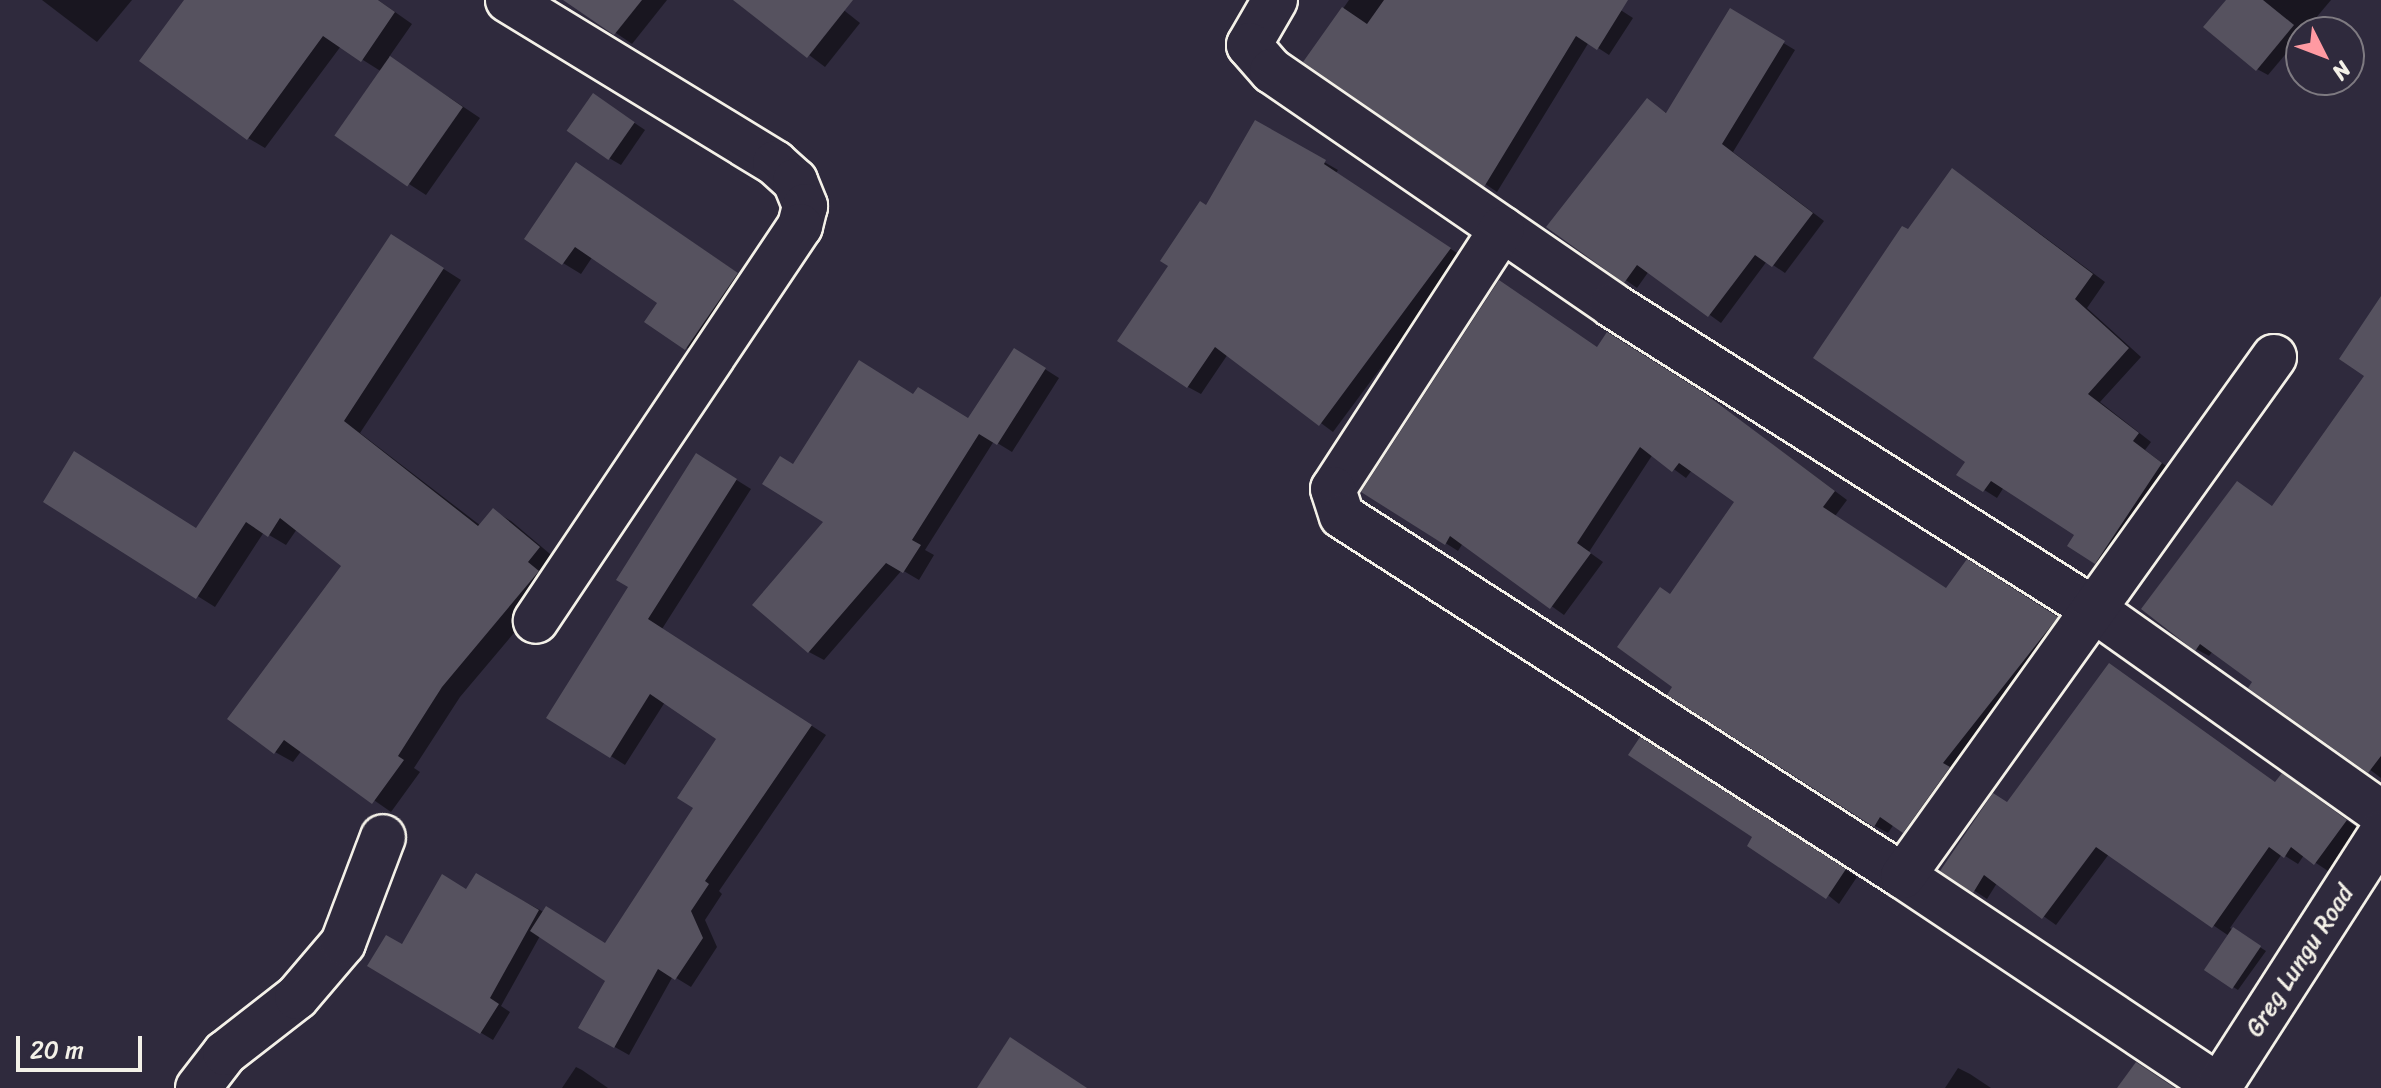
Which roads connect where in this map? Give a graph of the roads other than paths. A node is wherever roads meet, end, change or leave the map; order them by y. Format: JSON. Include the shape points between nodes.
{"nodes":[{"id":1,"x":508,"y":0,"type":"edge"},
{"id":2,"x":1275,"y":0,"type":"edge"},
{"id":3,"x":1502,"y":229,"type":"junction"},
{"id":4,"x":2274,"y":357,"type":"dead end"},
{"id":5,"x":2093,"y":609,"type":"junction"},
{"id":6,"x":536,"y":621,"type":"dead end"},
{"id":7,"x":2381,"y":813,"type":"edge"},
{"id":8,"x":2381,"y":834,"type":"edge"},
{"id":9,"x":383,"y":837,"type":"dead end"},
{"id":10,"x":1903,"y":876,"type":"junction"},
{"id":11,"x":198,"y":1088,"type":"edge"},
{"id":12,"x":2219,"y":1088,"type":"edge"}],
"edges":[{"from":1,"to":6,"type":"street","via":[[775,163],[795,181],[805,206],[800,226]]},
{"from":2,"to":3,"type":"street","via":[[1249,45],[1257,58]]},
{"from":3,"to":5,"type":"street","via":[[1612,305]]},
{"from":3,"to":10,"type":"street","via":[[1333,489],[1342,516]]},
{"from":4,"to":5,"type":"street"},
{"from":5,"to":7,"type":"street"},
{"from":5,"to":10,"type":"street"},
{"from":8,"to":12,"type":"street","name":"Greg Lungu Road"},
{"from":9,"to":11,"type":"street","via":[[343,943],[297,997],[225,1053]]},
{"from":10,"to":12,"type":"street"}]}
